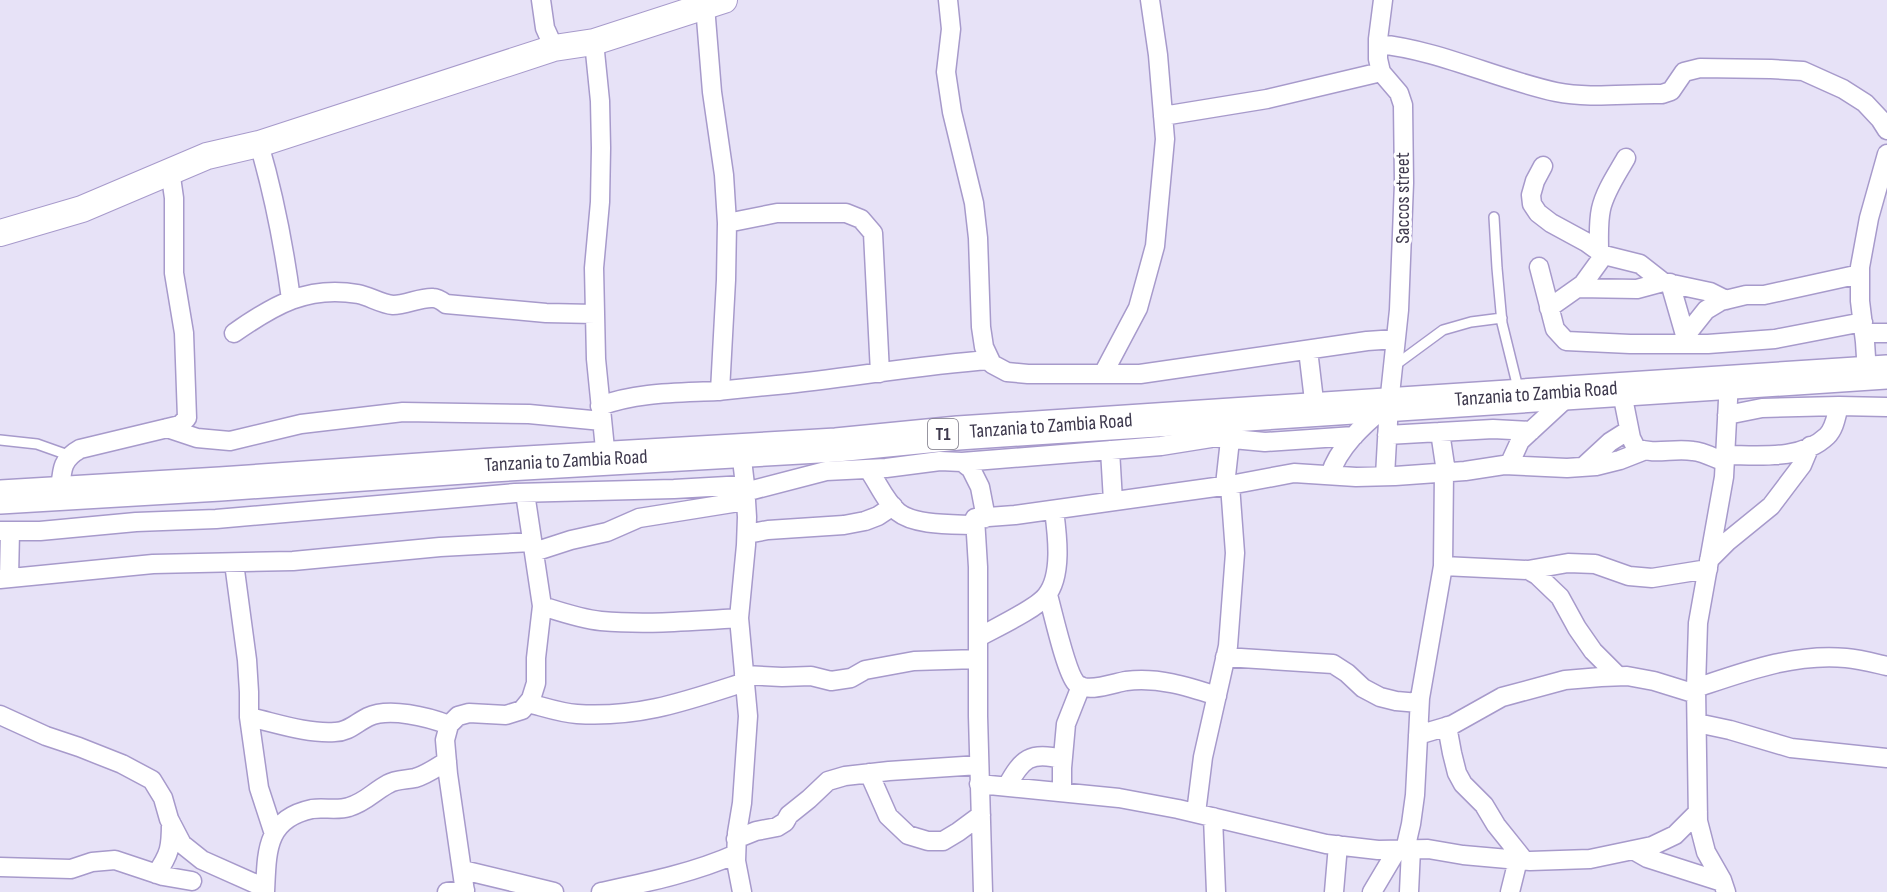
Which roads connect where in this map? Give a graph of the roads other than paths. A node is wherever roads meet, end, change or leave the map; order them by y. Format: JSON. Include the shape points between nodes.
{"nodes":[{"id":1,"x":541,"y":0,"type":"edge"},
{"id":2,"x":948,"y":0,"type":"edge"},
{"id":3,"x":1150,"y":0,"type":"edge"},
{"id":4,"x":1383,"y":0,"type":"edge"},
{"id":5,"x":706,"y":4,"type":"edge"},
{"id":6,"x":594,"y":42,"type":"junction"},
{"id":7,"x":1378,"y":44,"type":"junction"},
{"id":8,"x":554,"y":48,"type":"junction"},
{"id":9,"x":1381,"y":72,"type":"junction"},
{"id":10,"x":1163,"y":116,"type":"junction"},
{"id":11,"x":1887,"y":130,"type":"edge"},
{"id":12,"x":260,"y":144,"type":"junction"},
{"id":13,"x":1887,"y":154,"type":"edge"},
{"id":14,"x":1626,"y":158,"type":"dead end"},
{"id":15,"x":1543,"y":166,"type":"dead end"},
{"id":16,"x":170,"y":170,"type":"junction"},
{"id":17,"x":1494,"y":217,"type":"dead end"},
{"id":18,"x":727,"y":223,"type":"junction"},
{"id":19,"x":0,"y":233,"type":"edge"},
{"id":20,"x":1601,"y":253,"type":"junction"},
{"id":21,"x":1539,"y":267,"type":"dead end"},
{"id":22,"x":1860,"y":274,"type":"junction"},
{"id":23,"x":1667,"y":282,"type":"junction"},
{"id":24,"x":1578,"y":288,"type":"junction"},
{"id":25,"x":291,"y":299,"type":"junction"},
{"id":26,"x":1726,"y":300,"type":"junction"},
{"id":27,"x":1549,"y":308,"type":"junction"},
{"id":28,"x":595,"y":314,"type":"junction"},
{"id":29,"x":1502,"y":318,"type":"junction"},
{"id":30,"x":1864,"y":328,"type":"junction"},
{"id":31,"x":234,"y":333,"type":"dead end"},
{"id":32,"x":1887,"y":333,"type":"edge"},
{"id":33,"x":1396,"y":339,"type":"junction"},
{"id":34,"x":1682,"y":340,"type":"junction"},
{"id":35,"x":1308,"y":350,"type":"junction"},
{"id":36,"x":990,"y":360,"type":"junction"},
{"id":37,"x":1393,"y":367,"type":"junction"},
{"id":38,"x":879,"y":373,"type":"junction"},
{"id":39,"x":1877,"y":373,"type":"edge"},
{"id":40,"x":1103,"y":374,"type":"junction"},
{"id":41,"x":1729,"y":381,"type":"junction"},
{"id":42,"x":1621,"y":388,"type":"junction"},
{"id":43,"x":720,"y":391,"type":"junction"},
{"id":44,"x":1574,"y":392,"type":"junction"},
{"id":45,"x":1519,"y":395,"type":"junction"},
{"id":46,"x":1839,"y":406,"type":"junction"},
{"id":47,"x":1887,"y":407,"type":"edge"},
{"id":48,"x":1315,"y":409,"type":"junction"},
{"id":49,"x":601,"y":414,"type":"junction"},
{"id":50,"x":1727,"y":415,"type":"junction"},
{"id":51,"x":1170,"y":418,"type":"junction"},
{"id":52,"x":1388,"y":419,"type":"junction"},
{"id":53,"x":167,"y":428,"type":"junction"},
{"id":54,"x":1629,"y":430,"type":"junction"},
{"id":55,"x":1531,"y":431,"type":"junction"},
{"id":56,"x":1440,"y":432,"type":"junction"},
{"id":57,"x":1354,"y":436,"type":"junction"},
{"id":58,"x":1211,"y":438,"type":"junction"},
{"id":59,"x":0,"y":440,"type":"edge"},
{"id":60,"x":1230,"y":440,"type":"junction"},
{"id":61,"x":1810,"y":446,"type":"junction"},
{"id":62,"x":1110,"y":450,"type":"junction"},
{"id":63,"x":741,"y":451,"type":"junction"},
{"id":64,"x":1643,"y":451,"type":"junction"},
{"id":65,"x":68,"y":455,"type":"junction"},
{"id":66,"x":606,"y":459,"type":"junction"},
{"id":67,"x":1725,"y":459,"type":"junction"},
{"id":68,"x":962,"y":462,"type":"junction"},
{"id":69,"x":1509,"y":465,"type":"junction"},
{"id":70,"x":1584,"y":466,"type":"junction"},
{"id":71,"x":868,"y":469,"type":"junction"},
{"id":72,"x":1445,"y":472,"type":"junction"},
{"id":73,"x":1330,"y":475,"type":"junction"},
{"id":74,"x":1385,"y":476,"type":"junction"},
{"id":75,"x":1227,"y":485,"type":"junction"},
{"id":76,"x":60,"y":493,"type":"junction"},
{"id":77,"x":525,"y":493,"type":"junction"},
{"id":78,"x":745,"y":493,"type":"junction"},
{"id":79,"x":0,"y":497,"type":"edge"},
{"id":80,"x":1113,"y":501,"type":"junction"},
{"id":81,"x":893,"y":506,"type":"junction"},
{"id":82,"x":1054,"y":510,"type":"junction"},
{"id":83,"x":981,"y":521,"type":"junction"},
{"id":84,"x":5,"y":531,"type":"edge"},
{"id":85,"x":747,"y":534,"type":"junction"},
{"id":86,"x":533,"y":547,"type":"junction"},
{"id":87,"x":234,"y":563,"type":"junction"},
{"id":88,"x":1708,"y":565,"type":"junction"},
{"id":89,"x":1443,"y":566,"type":"junction"},
{"id":90,"x":1528,"y":570,"type":"junction"},
{"id":91,"x":5,"y":578,"type":"edge"},
{"id":92,"x":1048,"y":595,"type":"junction"},
{"id":93,"x":542,"y":606,"type":"junction"},
{"id":94,"x":739,"y":618,"type":"junction"},
{"id":95,"x":979,"y":637,"type":"junction"},
{"id":96,"x":1226,"y":657,"type":"junction"},
{"id":97,"x":978,"y":659,"type":"junction"},
{"id":98,"x":1887,"y":666,"type":"edge"},
{"id":99,"x":1618,"y":676,"type":"junction"},
{"id":100,"x":744,"y":679,"type":"junction"},
{"id":101,"x":1081,"y":686,"type":"junction"},
{"id":102,"x":1696,"y":691,"type":"junction"},
{"id":103,"x":1216,"y":696,"type":"junction"},
{"id":104,"x":528,"y":703,"type":"junction"},
{"id":105,"x":1419,"y":703,"type":"junction"},
{"id":106,"x":0,"y":715,"type":"edge"},
{"id":107,"x":249,"y":717,"type":"junction"},
{"id":108,"x":1696,"y":723,"type":"junction"},
{"id":109,"x":449,"y":725,"type":"junction"},
{"id":110,"x":1447,"y":726,"type":"junction"},
{"id":111,"x":1418,"y":735,"type":"junction"},
{"id":112,"x":1887,"y":758,"type":"edge"},
{"id":113,"x":1062,"y":759,"type":"junction"},
{"id":114,"x":447,"y":761,"type":"junction"},
{"id":115,"x":979,"y":765,"type":"junction"},
{"id":116,"x":869,"y":773,"type":"junction"},
{"id":117,"x":979,"y":784,"type":"junction"},
{"id":118,"x":1007,"y":786,"type":"junction"},
{"id":119,"x":1062,"y":792,"type":"junction"},
{"id":120,"x":1698,"y":812,"type":"junction"},
{"id":121,"x":981,"y":814,"type":"junction"},
{"id":122,"x":1204,"y":815,"type":"junction"},
{"id":123,"x":171,"y":824,"type":"junction"},
{"id":124,"x":274,"y":834,"type":"junction"},
{"id":125,"x":1338,"y":845,"type":"junction"},
{"id":126,"x":736,"y":846,"type":"junction"},
{"id":127,"x":1404,"y":850,"type":"junction"},
{"id":128,"x":1633,"y":850,"type":"junction"},
{"id":129,"x":202,"y":860,"type":"junction"},
{"id":130,"x":1521,"y":860,"type":"junction"},
{"id":131,"x":0,"y":867,"type":"edge"},
{"id":132,"x":463,"y":870,"type":"junction"},
{"id":133,"x":156,"y":874,"type":"junction"},
{"id":134,"x":190,"y":887,"type":"edge"},
{"id":135,"x":1725,"y":889,"type":"edge"},
{"id":136,"x":265,"y":890,"type":"edge"},
{"id":137,"x":459,"y":891,"type":"edge"},
{"id":138,"x":554,"y":892,"type":"edge"},
{"id":139,"x":601,"y":892,"type":"edge"},
{"id":140,"x":742,"y":892,"type":"edge"},
{"id":141,"x":983,"y":892,"type":"edge"},
{"id":142,"x":1216,"y":892,"type":"edge"},
{"id":143,"x":1334,"y":892,"type":"edge"},
{"id":144,"x":1372,"y":892,"type":"edge"},
{"id":145,"x":1409,"y":892,"type":"edge"},
{"id":146,"x":1510,"y":892,"type":"edge"}],
"edges":[{"from":1,"to":8,"type":"street","via":[[545,28]]},
{"from":2,"to":36,"type":"street","via":[[951,29],[946,72],[974,203],[981,327]]},
{"from":3,"to":10,"type":"street"},
{"from":4,"to":7,"type":"street"},
{"from":5,"to":6,"type":"street"},
{"from":5,"to":18,"type":"street"},
{"from":6,"to":8,"type":"street"},
{"from":6,"to":28,"type":"street","via":[[601,148]]},
{"from":7,"to":9,"type":"street"},
{"from":7,"to":11,"type":"street","via":[[1425,52],[1551,91],[1596,96],[1662,94],[1671,91],[1684,72],[1700,68],[1803,71],[1865,103]]},
{"from":8,"to":12,"type":"street"},
{"from":9,"to":10,"type":"street","via":[[1267,99]]},
{"from":9,"to":33,"type":"street","name":"Saccos street","via":[[1399,93],[1403,105],[1403,249]]},
{"from":10,"to":40,"type":"street","via":[[1165,139],[1155,246],[1138,308]]},
{"from":12,"to":16,"type":"street","via":[[207,156]]},
{"from":12,"to":25,"type":"street"},
{"from":13,"to":22,"type":"street","via":[[1869,218]]},
{"from":14,"to":20,"type":"street","via":[[1601,207]]},
{"from":15,"to":20,"type":"street","via":[[1535,181],[1532,204],[1551,223]]},
{"from":16,"to":19,"type":"street","via":[[82,209]]},
{"from":16,"to":53,"type":"street","via":[[174,273],[184,333],[188,409],[187,418]]},
{"from":17,"to":29,"type":"lane"},
{"from":18,"to":38,"type":"street","via":[[777,213],[846,213],[861,219],[873,233]]},
{"from":18,"to":43,"type":"street"},
{"from":20,"to":23,"type":"street","via":[[1640,264]]},
{"from":20,"to":24,"type":"street","via":[[1595,270]]},
{"from":21,"to":27,"type":"street"},
{"from":22,"to":26,"type":"street"},
{"from":22,"to":30,"type":"street"},
{"from":23,"to":24,"type":"street","via":[[1637,289]]},
{"from":23,"to":26,"type":"street"},
{"from":23,"to":34,"type":"street"},
{"from":24,"to":27,"type":"street"},
{"from":25,"to":28,"type":"street","via":[[337,291],[391,305],[432,297],[446,303]]},
{"from":25,"to":31,"type":"street"},
{"from":26,"to":34,"type":"street","via":[[1706,310]]},
{"from":27,"to":34,"type":"street","via":[[1555,329],[1566,340]]},
{"from":28,"to":49,"type":"street"},
{"from":29,"to":37,"type":"lane","via":[[1443,330]]},
{"from":29,"to":45,"type":"lane"},
{"from":30,"to":32,"type":"street"},
{"from":30,"to":34,"type":"street","via":[[1708,344]]},
{"from":30,"to":39,"type":"street"},
{"from":33,"to":35,"type":"street"},
{"from":33,"to":37,"type":"street","name":"Saccos street"},
{"from":35,"to":40,"type":"street","via":[[1140,374]]},
{"from":35,"to":48,"type":"street"},
{"from":36,"to":38,"type":"street"},
{"from":36,"to":40,"type":"street","via":[[1007,372]]},
{"from":37,"to":52,"type":"street","name":"Saccos street"},
{"from":38,"to":43,"type":"street"},
{"from":39,"to":41,"type":"highway","name":"Tanzania to Zambia Road","number":"T1"},
{"from":41,"to":42,"type":"highway","name":"Tanzania to Zambia Road","number":"T1"},
{"from":41,"to":50,"type":"street"},
{"from":42,"to":44,"type":"highway","name":"Tanzania to Zambia Road","number":"T1"},
{"from":42,"to":54,"type":"street"},
{"from":43,"to":49,"type":"street","via":[[620,399]]},
{"from":44,"to":45,"type":"highway","name":"Tanzania to Zambia Road","number":"T1"},
{"from":44,"to":55,"type":"street"},
{"from":45,"to":52,"type":"highway","name":"Tanzania to Zambia Road","number":"T1"},
{"from":46,"to":47,"type":"street"},
{"from":46,"to":50,"type":"street","via":[[1762,408]]},
{"from":46,"to":61,"type":"street","via":[[1834,426]]},
{"from":48,"to":51,"type":"highway","name":"Tanzania to Zambia Road","number":"T1"},
{"from":48,"to":52,"type":"highway","name":"Tanzania to Zambia Road","number":"T1"},
{"from":49,"to":53,"type":"street","via":[[403,412],[301,424],[231,441],[197,438]]},
{"from":49,"to":66,"type":"street"},
{"from":50,"to":67,"type":"street"},
{"from":51,"to":58,"type":"street","via":[[1191,434]]},
{"from":51,"to":63,"type":"highway","name":"Tanzania to Zambia Road","number":"T1"},
{"from":52,"to":56,"type":"street"},
{"from":52,"to":57,"type":"street","via":[[1366,423]]},
{"from":52,"to":74,"type":"street","name":"Saccos street"},
{"from":53,"to":65,"type":"street"},
{"from":54,"to":64,"type":"street","via":[[1636,448]]},
{"from":54,"to":70,"type":"street"},
{"from":55,"to":56,"type":"street"},
{"from":55,"to":69,"type":"street"},
{"from":56,"to":72,"type":"street"},
{"from":57,"to":60,"type":"street","via":[[1265,442]]},
{"from":57,"to":73,"type":"street"},
{"from":58,"to":60,"type":"street"},
{"from":58,"to":62,"type":"street"},
{"from":59,"to":65,"type":"lane","via":[[37,444]]},
{"from":60,"to":75,"type":"street"},
{"from":61,"to":67,"type":"street","via":[[1784,454]]},
{"from":61,"to":88,"type":"street","via":[[1802,465],[1771,506],[1728,541]]},
{"from":62,"to":68,"type":"street"},
{"from":62,"to":80,"type":"street"},
{"from":63,"to":66,"type":"highway","name":"Tanzania to Zambia Road","number":"T1"},
{"from":63,"to":78,"type":"street"},
{"from":64,"to":67,"type":"street","via":[[1694,451]]},
{"from":64,"to":70,"type":"street","via":[[1620,460]]},
{"from":65,"to":76,"type":"street"},
{"from":66,"to":76,"type":"highway","name":"Tanzania to Zambia Road","number":"T1"},
{"from":67,"to":88,"type":"street"},
{"from":68,"to":71,"type":"street"},
{"from":68,"to":83,"type":"street","via":[[971,469],[980,487]]},
{"from":69,"to":70,"type":"street"},
{"from":69,"to":72,"type":"street"},
{"from":71,"to":78,"type":"street","via":[[826,471]]},
{"from":71,"to":81,"type":"street"},
{"from":72,"to":74,"type":"street"},
{"from":72,"to":89,"type":"street"},
{"from":73,"to":74,"type":"street"},
{"from":73,"to":75,"type":"street","via":[[1294,473]]},
{"from":75,"to":80,"type":"street"},
{"from":75,"to":96,"type":"street","via":[[1235,553]]},
{"from":76,"to":79,"type":"highway","name":"Tanzania to Zambia Road","number":"T1"},
{"from":77,"to":78,"type":"street","via":[[674,489]]},
{"from":77,"to":84,"type":"street","via":[[216,519]]},
{"from":77,"to":86,"type":"street"},
{"from":78,"to":85,"type":"street"},
{"from":78,"to":86,"type":"street","via":[[639,518],[607,532]]},
{"from":80,"to":82,"type":"street"},
{"from":81,"to":83,"type":"street","via":[[911,519],[938,524]]},
{"from":81,"to":85,"type":"street","via":[[865,521]]},
{"from":82,"to":83,"type":"street"},
{"from":82,"to":92,"type":"street","via":[[1056,566]]},
{"from":83,"to":95,"type":"street"},
{"from":84,"to":91,"type":"street"},
{"from":85,"to":94,"type":"street"},
{"from":86,"to":87,"type":"street","via":[[440,547]]},
{"from":86,"to":93,"type":"street"},
{"from":87,"to":91,"type":"street","via":[[153,564]]},
{"from":87,"to":107,"type":"street","via":[[247,660]]},
{"from":88,"to":90,"type":"street","via":[[1652,578],[1629,576],[1594,564],[1568,563]]},
{"from":88,"to":102,"type":"street","via":[[1698,623]]},
{"from":89,"to":90,"type":"street"},
{"from":89,"to":105,"type":"street"},
{"from":90,"to":99,"type":"street","via":[[1560,597],[1588,644]]},
{"from":92,"to":95,"type":"street"},
{"from":92,"to":101,"type":"street","via":[[1068,665]]},
{"from":93,"to":94,"type":"street","via":[[600,621],[673,623]]},
{"from":93,"to":104,"type":"street","via":[[536,683]]},
{"from":94,"to":100,"type":"street"},
{"from":95,"to":97,"type":"street"},
{"from":96,"to":103,"type":"street"},
{"from":96,"to":105,"type":"street","via":[[1333,664],[1380,697]]},
{"from":97,"to":100,"type":"street","via":[[914,661],[831,681],[811,676]]},
{"from":97,"to":115,"type":"street"},
{"from":98,"to":102,"type":"street","via":[[1846,657],[1800,658]]},
{"from":99,"to":102,"type":"street"},
{"from":99,"to":110,"type":"street","via":[[1565,681],[1502,697]]},
{"from":100,"to":104,"type":"street","via":[[682,703],[625,714],[575,714]]},
{"from":100,"to":126,"type":"street","via":[[747,747]]},
{"from":101,"to":103,"type":"street","via":[[1149,680],[1176,683]]},
{"from":101,"to":113,"type":"street","via":[[1066,724]]},
{"from":102,"to":108,"type":"street"},
{"from":103,"to":122,"type":"street","via":[[1203,757]]},
{"from":104,"to":109,"type":"street","via":[[522,710],[507,715],[469,713]]},
{"from":105,"to":111,"type":"street"},
{"from":106,"to":123,"type":"street","via":[[152,780]]},
{"from":107,"to":109,"type":"street","via":[[335,732],[348,730],[377,714],[427,717]]},
{"from":107,"to":124,"type":"street","via":[[259,788]]},
{"from":108,"to":112,"type":"street","via":[[1791,748]]},
{"from":108,"to":120,"type":"street"},
{"from":109,"to":114,"type":"street","via":[[445,740]]},
{"from":110,"to":111,"type":"street"},
{"from":110,"to":130,"type":"street","via":[[1463,784],[1484,805]]},
{"from":111,"to":127,"type":"street","via":[[1415,795]]},
{"from":113,"to":118,"type":"street","via":[[1027,759]]},
{"from":113,"to":119,"type":"street"},
{"from":114,"to":124,"type":"street","via":[[416,778],[389,783],[363,803],[297,814],[281,823]]},
{"from":114,"to":132,"type":"street"},
{"from":115,"to":116,"type":"street"},
{"from":115,"to":117,"type":"street"},
{"from":116,"to":121,"type":"street","via":[[888,816],[908,836],[943,841]]},
{"from":116,"to":126,"type":"street","via":[[828,781],[777,827],[756,831]]},
{"from":117,"to":118,"type":"street"},
{"from":117,"to":121,"type":"street"},
{"from":118,"to":119,"type":"street"},
{"from":119,"to":122,"type":"street","via":[[1119,798]]},
{"from":120,"to":128,"type":"street","via":[[1675,835]]},
{"from":120,"to":135,"type":"street","via":[[1706,852]]},
{"from":121,"to":141,"type":"street"},
{"from":122,"to":125,"type":"street"},
{"from":122,"to":142,"type":"street"},
{"from":123,"to":129,"type":"street","via":[[182,844]]},
{"from":123,"to":133,"type":"street","via":[[168,857]]},
{"from":124,"to":136,"type":"street","via":[[267,857]]},
{"from":125,"to":127,"type":"street"},
{"from":125,"to":143,"type":"street"},
{"from":126,"to":139,"type":"street","via":[[716,863],[673,877]]},
{"from":126,"to":140,"type":"street"},
{"from":127,"to":130,"type":"street","via":[[1428,849]]},
{"from":127,"to":144,"type":"street"},
{"from":127,"to":145,"type":"street"},
{"from":128,"to":130,"type":"street","via":[[1590,859]]},
{"from":128,"to":135,"type":"street"},
{"from":129,"to":134,"type":"street"},
{"from":129,"to":136,"type":"street"},
{"from":130,"to":146,"type":"street"},
{"from":131,"to":133,"type":"street","via":[[71,869],[115,860]]},
{"from":132,"to":137,"type":"street"},
{"from":132,"to":138,"type":"street"},
{"from":133,"to":134,"type":"street"}]}
